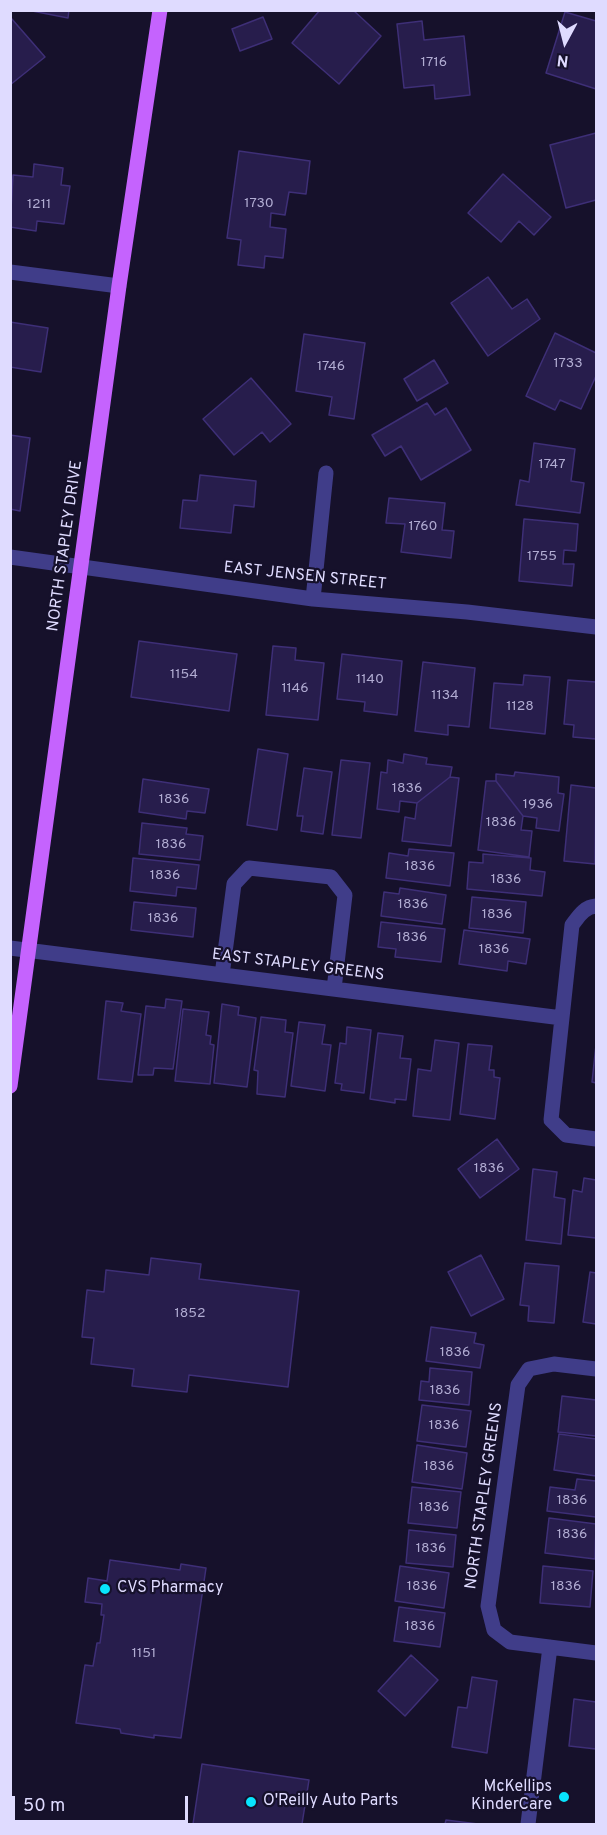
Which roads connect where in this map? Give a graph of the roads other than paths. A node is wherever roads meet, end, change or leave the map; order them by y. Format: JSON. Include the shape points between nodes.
{"nodes":[{"id":1,"x":160,"y":10,"type":"edge"},
{"id":2,"x":10,"y":272,"type":"edge"},
{"id":3,"x":119,"y":286,"type":"junction"},
{"id":4,"x":326,"y":473,"type":"dead end"},
{"id":5,"x":10,"y":557,"type":"edge"},
{"id":6,"x":81,"y":568,"type":"junction"},
{"id":7,"x":313,"y":598,"type":"junction"},
{"id":8,"x":597,"y":627,"type":"edge"},
{"id":9,"x":597,"y":906,"type":"edge"},
{"id":10,"x":10,"y":948,"type":"edge"},
{"id":11,"x":29,"y":951,"type":"junction"},
{"id":12,"x":222,"y":975,"type":"junction"},
{"id":13,"x":334,"y":989,"type":"junction"},
{"id":14,"x":562,"y":1018,"type":"junction"},
{"id":15,"x":10,"y":1086,"type":"edge"},
{"id":16,"x":597,"y":1139,"type":"edge"},
{"id":17,"x":597,"y":1369,"type":"edge"},
{"id":18,"x":550,"y":1647,"type":"junction"},
{"id":19,"x":597,"y":1653,"type":"edge"},
{"id":20,"x":528,"y":1824,"type":"edge"}],
"edges":[{"from":1,"to":3,"type":"main road","name":"NORTH STAPLEY DRIVE"},
{"from":2,"to":3,"type":"street"},
{"from":3,"to":6,"type":"main road","name":"NORTH STAPLEY DRIVE"},
{"from":4,"to":7,"type":"street"},
{"from":5,"to":6,"type":"street","name":"EAST JENSEN STREET"},
{"from":6,"to":7,"type":"street","name":"EAST JENSEN STREET"},
{"from":6,"to":11,"type":"main road","name":"NORTH STAPLEY DRIVE"},
{"from":7,"to":8,"type":"street","name":"EAST JENSEN STREET"},
{"from":9,"to":14,"type":"street","via":[[582,912],[572,925]]},
{"from":10,"to":11,"type":"street","name":"EAST STAPLEY GREENS"},
{"from":11,"to":12,"type":"street","name":"EAST STAPLEY GREENS"},
{"from":11,"to":15,"type":"main road","name":"NORTH STAPLEY DRIVE"},
{"from":12,"to":13,"type":"street","name":"EAST STAPLEY GREENS"},
{"from":12,"to":13,"type":"street","via":[[234,884],[249,868],[331,877],[345,896]]},
{"from":13,"to":14,"type":"street","name":"EAST STAPLEY GREENS"},
{"from":14,"to":16,"type":"street","via":[[551,1120],[566,1135]]},
{"from":17,"to":18,"type":"street","name":"NORTH STAPLEY GREENS","via":[[554,1364],[529,1369],[518,1385],[488,1606],[494,1630],[510,1642]]},
{"from":18,"to":19,"type":"street"},
{"from":18,"to":20,"type":"street"}]}
